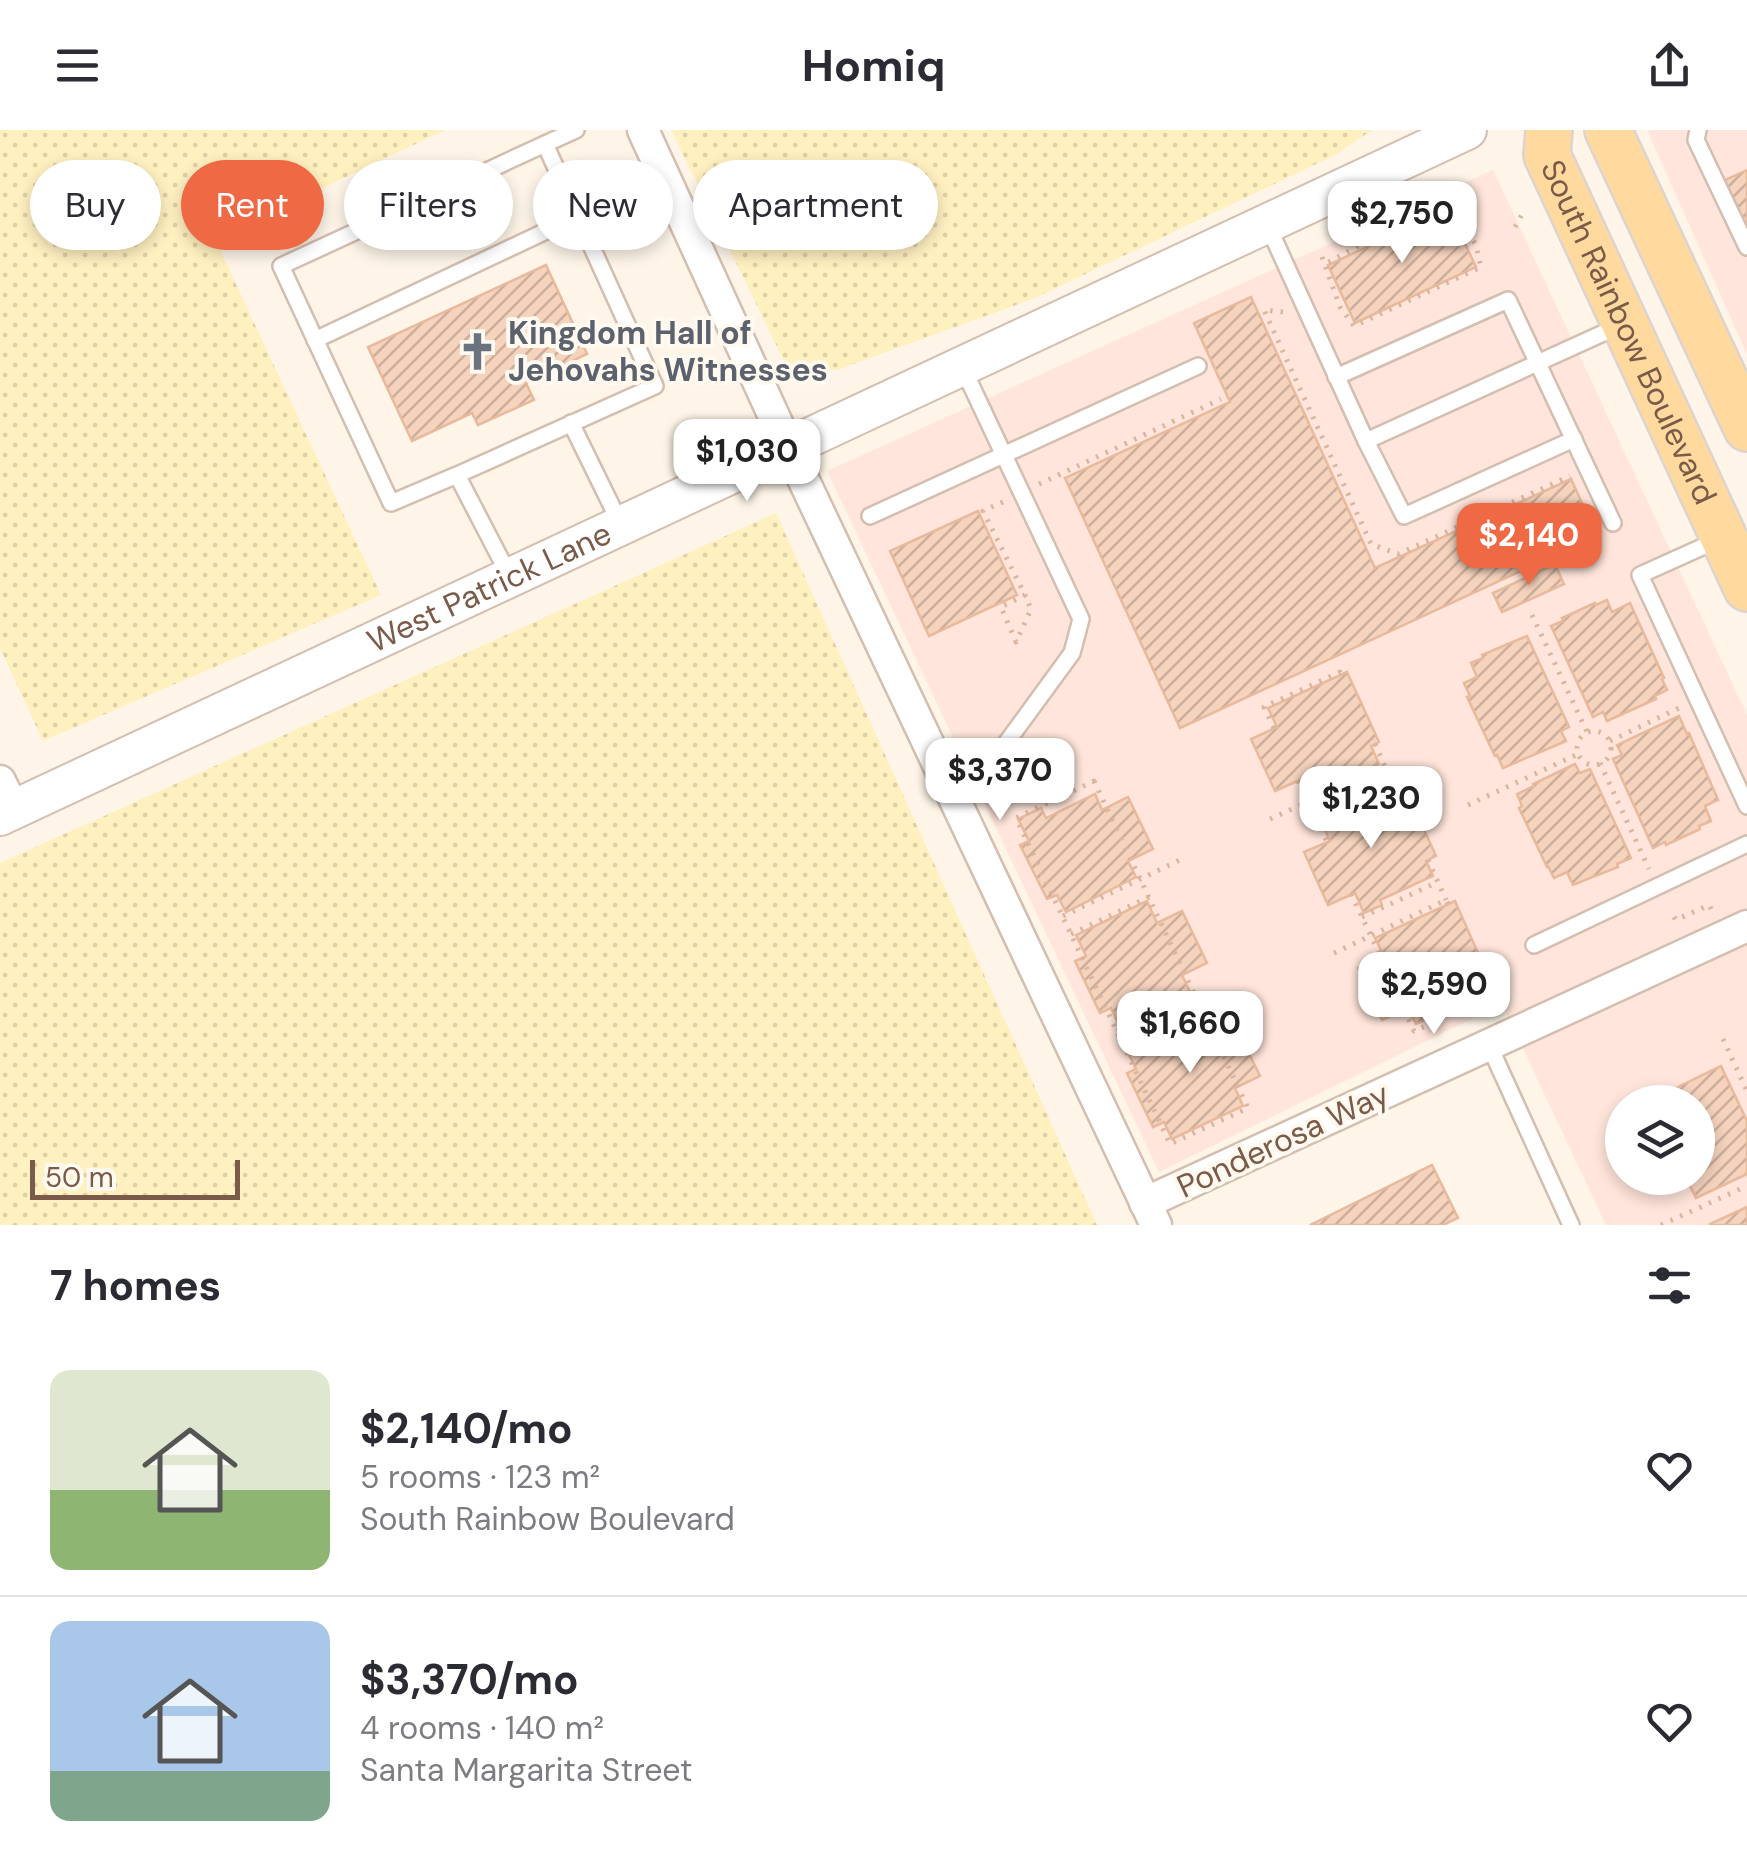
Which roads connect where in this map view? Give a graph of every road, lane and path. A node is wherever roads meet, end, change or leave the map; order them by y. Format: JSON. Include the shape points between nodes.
{"nodes":[{"id":1,"x":576,"y":130,"type":"edge"},
{"id":2,"x":643,"y":130,"type":"edge"},
{"id":3,"x":1466,"y":130,"type":"edge"},
{"id":4,"x":1549,"y":130,"type":"edge"},
{"id":5,"x":1608,"y":130,"type":"edge"},
{"id":6,"x":1698,"y":130,"type":"edge"},
{"id":7,"x":545,"y":144,"type":"junction"},
{"id":8,"x":552,"y":160,"type":"edge"},
{"id":9,"x":1525,"y":210,"type":"dead end"},
{"id":10,"x":1266,"y":223,"type":"junction"},
{"id":11,"x":1515,"y":226,"type":"dead end"},
{"id":12,"x":533,"y":237,"type":"edge"},
{"id":13,"x":1747,"y":246,"type":"edge"},
{"id":14,"x":593,"y":250,"type":"edge"},
{"id":15,"x":1323,"y":260,"type":"joint"},
{"id":16,"x":1284,"y":301,"type":"dead end"},
{"id":17,"x":1625,"y":324,"type":"junction"},
{"id":18,"x":315,"y":340,"type":"junction"},
{"id":19,"x":1538,"y":363,"type":"junction"},
{"id":20,"x":962,"y":366,"type":"junction"},
{"id":21,"x":1198,"y":366,"type":"dead end"},
{"id":22,"x":1336,"y":376,"type":"junction"},
{"id":23,"x":1220,"y":398,"type":"dead end"},
{"id":24,"x":572,"y":423,"type":"junction"},
{"id":25,"x":1747,"y":428,"type":"edge"},
{"id":26,"x":1574,"y":440,"type":"junction"},
{"id":27,"x":1366,"y":441,"type":"junction"},
{"id":28,"x":788,"y":448,"type":"junction"},
{"id":29,"x":1005,"y":454,"type":"junction"},
{"id":30,"x":458,"y":474,"type":"junction"},
{"id":31,"x":1574,"y":474,"type":"dead end"},
{"id":32,"x":1036,"y":486,"type":"dead end"},
{"id":33,"x":1000,"y":490,"type":"dead end"},
{"id":34,"x":870,"y":516,"type":"dead end"},
{"id":35,"x":1613,"y":523,"type":"dead end"},
{"id":36,"x":621,"y":525,"type":"junction"},
{"id":37,"x":1724,"y":537,"type":"junction"},
{"id":38,"x":510,"y":578,"type":"junction"},
{"id":39,"x":1747,"y":588,"type":"edge"},
{"id":40,"x":1025,"y":595,"type":"junction"},
{"id":41,"x":1532,"y":615,"type":"dead end"},
{"id":42,"x":1341,"y":674,"type":"dead end"},
{"id":43,"x":1698,"y":700,"type":"junction"},
{"id":44,"x":1274,"y":728,"type":"dead end"},
{"id":45,"x":1587,"y":732,"type":"junction"},
{"id":46,"x":1610,"y":741,"type":"junction"},
{"id":47,"x":1375,"y":744,"type":"dead end"},
{"id":48,"x":1578,"y":754,"type":"junction"},
{"id":49,"x":1600,"y":764,"type":"junction"},
{"id":50,"x":1385,"y":767,"type":"junction"},
{"id":51,"x":946,"y":780,"type":"junction"},
{"id":52,"x":1298,"y":781,"type":"dead end"},
{"id":53,"x":1392,"y":783,"type":"junction"},
{"id":54,"x":5,"y":802,"type":"edge"},
{"id":55,"x":1308,"y":803,"type":"junction"},
{"id":56,"x":1468,"y":805,"type":"dead end"},
{"id":57,"x":1747,"y":806,"type":"edge"},
{"id":58,"x":1403,"y":807,"type":"dead end"},
{"id":59,"x":1315,"y":818,"type":"junction"},
{"id":60,"x":1270,"y":820,"type":"dead end"},
{"id":61,"x":1327,"y":842,"type":"dead end"},
{"id":62,"x":1747,"y":844,"type":"edge"},
{"id":63,"x":1182,"y":859,"type":"dead end"},
{"id":64,"x":1428,"y":860,"type":"dead end"},
{"id":65,"x":1650,"y":869,"type":"dead end"},
{"id":66,"x":1140,"y":878,"type":"junction"},
{"id":67,"x":1438,"y":882,"type":"junction"},
{"id":68,"x":1351,"y":894,"type":"dead end"},
{"id":69,"x":1149,"y":898,"type":"junction"},
{"id":70,"x":1712,"y":911,"type":"dead end"},
{"id":71,"x":1062,"y":916,"type":"junction"},
{"id":72,"x":1362,"y":917,"type":"junction"},
{"id":73,"x":1674,"y":917,"type":"dead end"},
{"id":74,"x":1747,"y":926,"type":"edge"},
{"id":75,"x":1071,"y":934,"type":"junction"},
{"id":76,"x":1371,"y":936,"type":"junction"},
{"id":77,"x":1534,"y":945,"type":"dead end"},
{"id":78,"x":1334,"y":953,"type":"dead end"},
{"id":79,"x":1381,"y":957,"type":"dead end"},
{"id":80,"x":1481,"y":973,"type":"dead end"},
{"id":81,"x":1242,"y":992,"type":"dead end"},
{"id":82,"x":1194,"y":994,"type":"junction"},
{"id":83,"x":1404,"y":1010,"type":"dead end"},
{"id":84,"x":1202,"y":1011,"type":"junction"},
{"id":85,"x":1116,"y":1030,"type":"junction"},
{"id":86,"x":1723,"y":1039,"type":"dead end"},
{"id":87,"x":1489,"y":1045,"type":"junction"},
{"id":88,"x":1125,"y":1048,"type":"junction"},
{"id":89,"x":1747,"y":1091,"type":"edge"},
{"id":90,"x":1747,"y":1186,"type":"edge"},
{"id":91,"x":1150,"y":1214,"type":"edge"},
{"id":92,"x":1570,"y":1225,"type":"edge"},
{"id":93,"x":1661,"y":1225,"type":"edge"}],
"edges":[{"from":1,"to":7,"type":"lane"},
{"from":2,"to":28,"type":"street"},
{"from":3,"to":10,"type":"street","name":"West Patrick Lane"},
{"from":4,"to":17,"type":"main road","name":"South Rainbow Boulevard","via":[[1547,155]]},
{"from":5,"to":25,"type":"main road","name":"South Rainbow Boulevard"},
{"from":6,"to":13,"type":"lane","via":[[1696,140]]},
{"from":7,"to":8,"type":"lane"},
{"from":7,"to":18,"type":"lane","via":[[281,266]]},
{"from":9,"to":11,"type":"path"},
{"from":10,"to":20,"type":"street","name":"West Patrick Lane"},
{"from":10,"to":22,"type":"lane"},
{"from":12,"to":18,"type":"lane"},
{"from":14,"to":24,"type":"lane","via":[[655,386]]},
{"from":15,"to":15,"type":"path","via":[[1452,204],[1482,267],[1354,326]]},
{"from":16,"to":31,"type":"path","via":[[1289,313],[1264,310],[1370,544],[1398,554]]},
{"from":17,"to":19,"type":"lane"},
{"from":17,"to":37,"type":"main road","name":"South Rainbow Boulevard"},
{"from":18,"to":30,"type":"lane","via":[[391,503]]},
{"from":19,"to":22,"type":"lane","via":[[1508,300]]},
{"from":19,"to":26,"type":"lane"},
{"from":19,"to":27,"type":"lane"},
{"from":20,"to":28,"type":"street","name":"West Patrick Lane"},
{"from":20,"to":29,"type":"lane"},
{"from":21,"to":29,"type":"lane"},
{"from":22,"to":27,"type":"lane"},
{"from":23,"to":32,"type":"path"},
{"from":24,"to":30,"type":"lane"},
{"from":24,"to":36,"type":"lane"},
{"from":26,"to":27,"type":"lane","via":[[1404,516]]},
{"from":26,"to":35,"type":"lane"},
{"from":28,"to":36,"type":"street","name":"West Patrick Lane"},
{"from":28,"to":51,"type":"street"},
{"from":29,"to":34,"type":"lane"},
{"from":29,"to":51,"type":"lane","via":[[1081,619],[1072,653],[996,757]]},
{"from":30,"to":38,"type":"lane"},
{"from":33,"to":40,"type":"path","via":[[1005,501],[984,511]]},
{"from":36,"to":38,"type":"street","name":"West Patrick Lane"},
{"from":37,"to":39,"type":"main road","name":"South Rainbow Boulevard"},
{"from":37,"to":43,"type":"lane","via":[[1640,575]]},
{"from":38,"to":54,"type":"street","name":"West Patrick Lane"},
{"from":40,"to":40,"type":"path","via":[[1001,607],[1016,642],[1031,609]]},
{"from":41,"to":45,"type":"path"},
{"from":42,"to":44,"type":"path","via":[[1264,707]]},
{"from":43,"to":46,"type":"path"},
{"from":43,"to":57,"type":"lane"},
{"from":45,"to":46,"type":"path"},
{"from":45,"to":48,"type":"path"},
{"from":46,"to":49,"type":"path"},
{"from":47,"to":50,"type":"path"},
{"from":48,"to":49,"type":"path"},
{"from":48,"to":56,"type":"path"},
{"from":49,"to":65,"type":"path"},
{"from":50,"to":53,"type":"path"},
{"from":50,"to":55,"type":"path"},
{"from":51,"to":91,"type":"street"},
{"from":52,"to":55,"type":"path"},
{"from":53,"to":58,"type":"path"},
{"from":53,"to":59,"type":"path"},
{"from":55,"to":59,"type":"path"},
{"from":55,"to":60,"type":"path"},
{"from":59,"to":61,"type":"path"},
{"from":62,"to":77,"type":"lane"},
{"from":63,"to":66,"type":"path"},
{"from":64,"to":67,"type":"path"},
{"from":66,"to":69,"type":"path"},
{"from":66,"to":71,"type":"path"},
{"from":66,"to":71,"type":"path","via":[[1094,781],[1016,818]]},
{"from":67,"to":72,"type":"path"},
{"from":67,"to":76,"type":"path","via":[[1447,902]]},
{"from":68,"to":72,"type":"path"},
{"from":69,"to":75,"type":"path"},
{"from":69,"to":82,"type":"path"},
{"from":70,"to":73,"type":"path","via":[[1709,904]]},
{"from":71,"to":75,"type":"path"},
{"from":72,"to":76,"type":"path"},
{"from":74,"to":87,"type":"street","name":"Ponderosa Way"},
{"from":75,"to":85,"type":"path"},
{"from":76,"to":78,"type":"path"},
{"from":76,"to":79,"type":"path"},
{"from":80,"to":83,"type":"path","via":[[1492,997],[1414,1032]]},
{"from":81,"to":84,"type":"path"},
{"from":82,"to":84,"type":"path"},
{"from":82,"to":85,"type":"path"},
{"from":84,"to":88,"type":"path"},
{"from":84,"to":88,"type":"path","via":[[1248,1108],[1170,1144]]},
{"from":85,"to":88,"type":"path"},
{"from":86,"to":89,"type":"path"},
{"from":87,"to":91,"type":"street","name":"Ponderosa Way"},
{"from":87,"to":92,"type":"lane"},
{"from":90,"to":93,"type":"path"}]}
